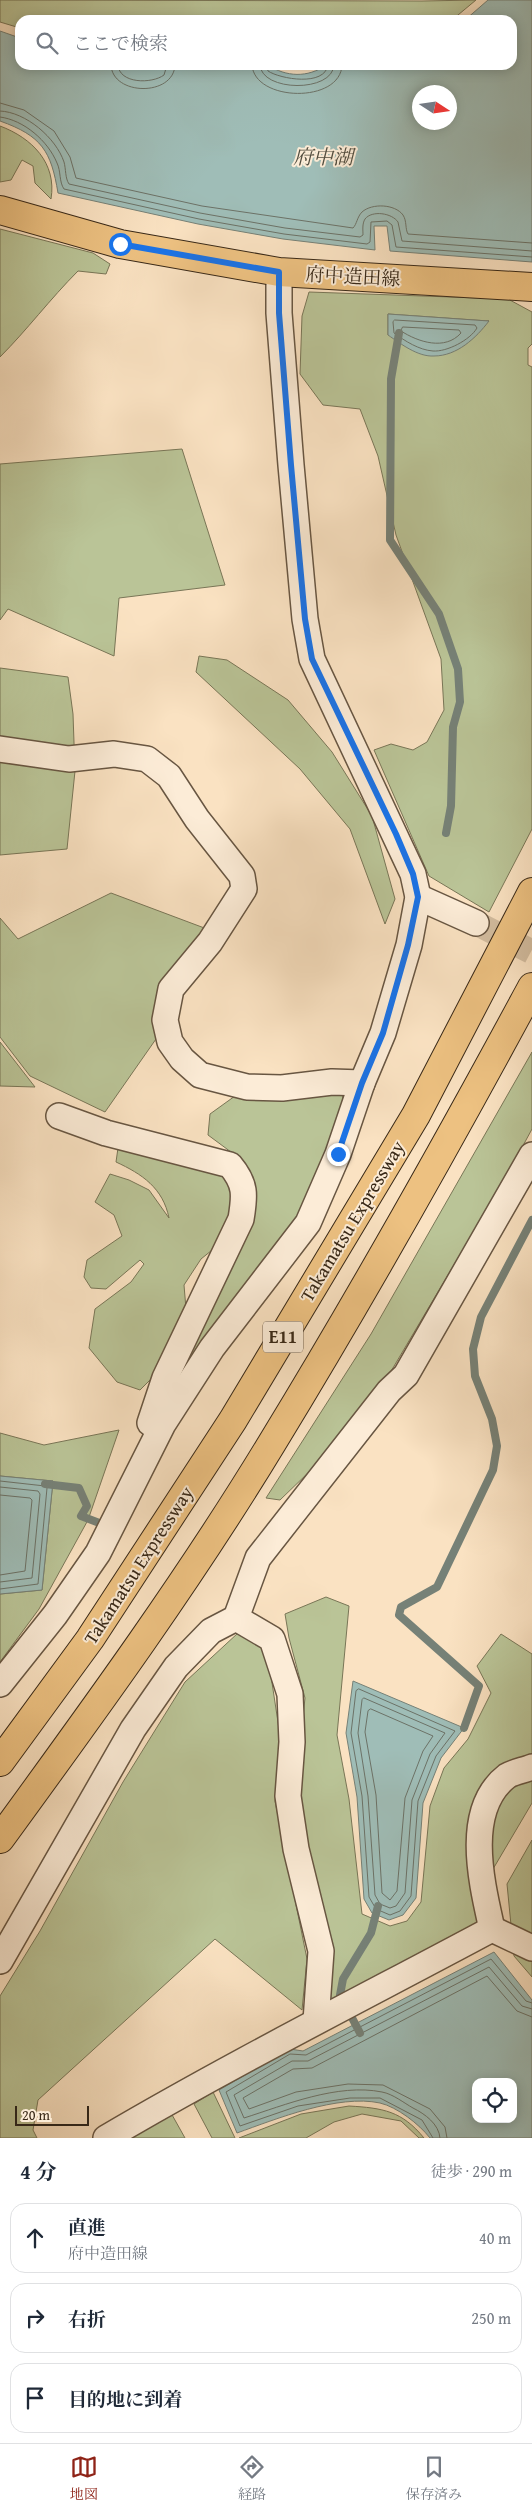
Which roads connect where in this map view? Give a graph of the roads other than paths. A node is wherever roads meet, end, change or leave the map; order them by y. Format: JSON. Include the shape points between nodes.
{"nodes":[{"id":1,"x":0,"y":210,"type":"edge"},
{"id":2,"x":279,"y":272,"type":"junction"},
{"id":3,"x":532,"y":287,"type":"edge"},
{"id":4,"x":0,"y":749,"type":"edge"},
{"id":5,"x":532,"y":892,"type":"edge"},
{"id":6,"x":418,"y":897,"type":"junction"},
{"id":7,"x":476,"y":923,"type":"tunnel mouth"},
{"id":8,"x":532,"y":987,"type":"edge"},
{"id":9,"x":362,"y":1083,"type":"junction"},
{"id":10,"x":59,"y":1116,"type":"dead end"},
{"id":11,"x":532,"y":1155,"type":"edge"},
{"id":12,"x":161,"y":1429,"type":"junction"},
{"id":13,"x":236,"y":1618,"type":"junction"},
{"id":14,"x":0,"y":1684,"type":"edge"},
{"id":15,"x":0,"y":1762,"type":"edge"},
{"id":16,"x":532,"y":1768,"type":"edge"},
{"id":17,"x":0,"y":1839,"type":"edge"},
{"id":18,"x":492,"y":1929,"type":"junction"},
{"id":19,"x":532,"y":1948,"type":"edge"},
{"id":20,"x":0,"y":1961,"type":"edge"},
{"id":21,"x":316,"y":2021,"type":"junction"},
{"id":22,"x":106,"y":2138,"type":"edge"}],
"edges":[{"from":1,"to":2,"type":"main road","name":"府中造田線","via":[[120,244]]},
{"from":2,"to":3,"type":"main road","name":"府中造田線"},
{"from":2,"to":6,"type":"street","via":[[279,313],[297,532],[312,659],[396,834],[413,874]]},
{"from":4,"to":9,"type":"street","via":[[69,759],[114,754],[147,759],[169,776],[197,819],[242,876],[244,889],[210,942],[171,989],[165,1020],[170,1042],[182,1059],[200,1075],[247,1087]]},
{"from":5,"to":15,"type":"main road","name":"Takamatsu Expressway","number":"E11","via":[[416,1115],[233,1420],[90,1639]]},
{"from":6,"to":7,"type":"street"},
{"from":6,"to":9,"type":"street","via":[[383,1033]]},
{"from":8,"to":17,"type":"main road","number":"E11","via":[[448,1144],[271,1445],[126,1665]]},
{"from":9,"to":12,"type":"street","via":[[338,1154],[308,1223],[212,1348]]},
{"from":10,"to":12,"type":"street","via":[[106,1133],[230,1165],[240,1177],[245,1196],[241,1219],[165,1378],[150,1423]]},
{"from":11,"to":13,"type":"street","via":[[406,1375],[378,1404],[258,1558]]},
{"from":12,"to":14,"type":"street","via":[[98,1553],[55,1615]]},
{"from":13,"to":20,"type":"street","via":[[211,1631],[176,1667],[144,1713]]},
{"from":13,"to":21,"type":"street","via":[[272,1639],[290,1694],[292,1742],[288,1796],[296,1849],[321,1951]]},
{"from":16,"to":18,"type":"street","via":[[507,1776],[487,1800],[480,1837],[480,1874]]},
{"from":18,"to":19,"type":"street"},
{"from":18,"to":21,"type":"street"},
{"from":21,"to":22,"type":"street","via":[[183,2092]]}]}
